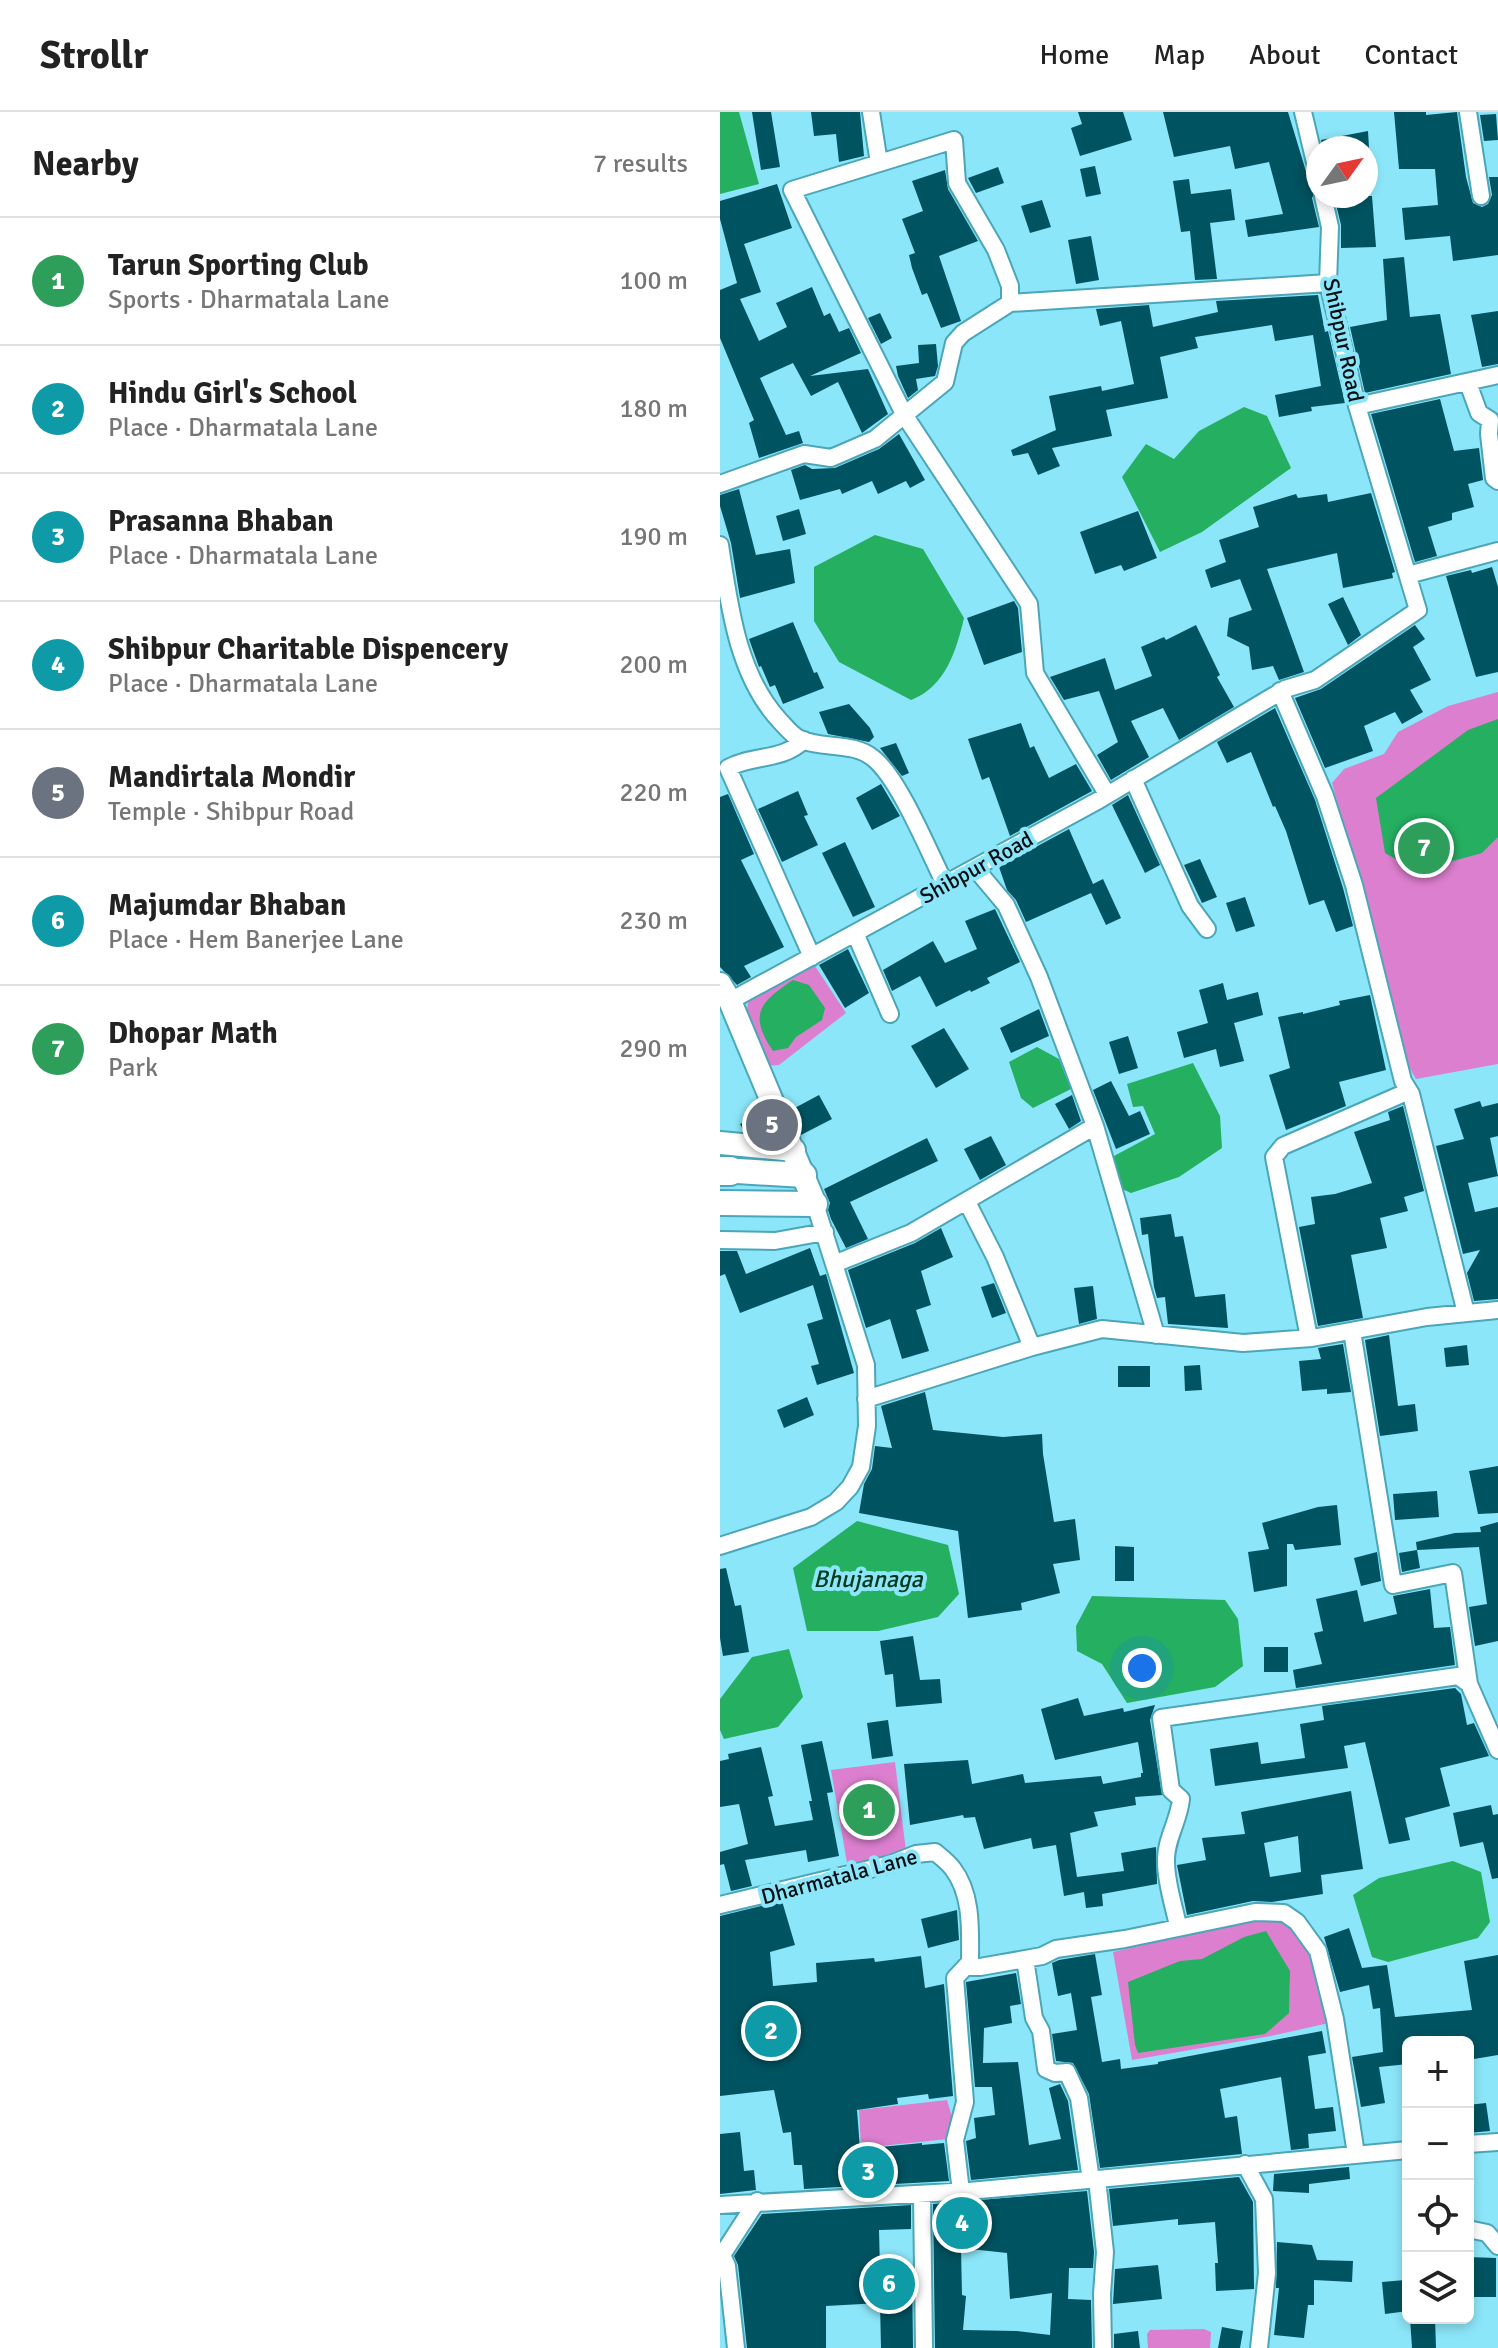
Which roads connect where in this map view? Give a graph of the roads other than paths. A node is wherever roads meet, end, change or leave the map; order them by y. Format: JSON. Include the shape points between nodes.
{"nodes":[{"id":1,"x":871,"y":112,"type":"edge"},
{"id":2,"x":1303,"y":112,"type":"edge"},
{"id":3,"x":1468,"y":112,"type":"edge"},
{"id":4,"x":1309,"y":136,"type":"edge"},
{"id":5,"x":879,"y":163,"type":"junction"},
{"id":6,"x":1481,"y":196,"type":"dead end"},
{"id":7,"x":1326,"y":208,"type":"edge"},
{"id":8,"x":1328,"y":283,"type":"junction"},
{"id":9,"x":1010,"y":303,"type":"junction"},
{"id":10,"x":1498,"y":375,"type":"edge"},
{"id":11,"x":1468,"y":383,"type":"junction"},
{"id":12,"x":1357,"y":406,"type":"junction"},
{"id":13,"x":905,"y":416,"type":"junction"},
{"id":14,"x":1498,"y":481,"type":"edge"},
{"id":15,"x":720,"y":484,"type":"edge"},
{"id":16,"x":720,"y":545,"type":"edge"},
{"id":17,"x":1498,"y":551,"type":"edge"},
{"id":18,"x":1408,"y":575,"type":"junction"},
{"id":19,"x":1280,"y":691,"type":"junction"},
{"id":20,"x":804,"y":740,"type":"junction"},
{"id":21,"x":1133,"y":779,"type":"junction"},
{"id":22,"x":1107,"y":794,"type":"junction"},
{"id":23,"x":975,"y":868,"type":"junction"},
{"id":24,"x":945,"y":884,"type":"junction"},
{"id":25,"x":1207,"y":929,"type":"dead end"},
{"id":26,"x":855,"y":933,"type":"junction"},
{"id":27,"x":812,"y":957,"type":"junction"},
{"id":28,"x":725,"y":993,"type":"edge"},
{"id":29,"x":890,"y":1014,"type":"dead end"},
{"id":30,"x":1409,"y":1091,"type":"junction"},
{"id":31,"x":1095,"y":1126,"type":"junction"},
{"id":32,"x":720,"y":1143,"type":"edge"},
{"id":33,"x":794,"y":1150,"type":"junction"},
{"id":34,"x":723,"y":1171,"type":"edge"},
{"id":35,"x":804,"y":1175,"type":"junction"},
{"id":36,"x":967,"y":1202,"type":"junction"},
{"id":37,"x":720,"y":1203,"type":"edge"},
{"id":38,"x":815,"y":1204,"type":"junction"},
{"id":39,"x":825,"y":1232,"type":"junction"},
{"id":40,"x":720,"y":1240,"type":"edge"},
{"id":41,"x":834,"y":1264,"type":"junction"},
{"id":42,"x":1498,"y":1310,"type":"edge"},
{"id":43,"x":1466,"y":1313,"type":"junction"},
{"id":44,"x":1352,"y":1331,"type":"junction"},
{"id":45,"x":1156,"y":1335,"type":"junction"},
{"id":46,"x":1309,"y":1338,"type":"junction"},
{"id":47,"x":1032,"y":1347,"type":"junction"},
{"id":48,"x":866,"y":1399,"type":"junction"},
{"id":49,"x":720,"y":1546,"type":"edge"},
{"id":50,"x":1469,"y":1684,"type":"junction"},
{"id":51,"x":1498,"y":1750,"type":"edge"},
{"id":52,"x":720,"y":1905,"type":"edge"},
{"id":53,"x":1178,"y":1926,"type":"junction"},
{"id":54,"x":1025,"y":1959,"type":"junction"},
{"id":55,"x":966,"y":1967,"type":"junction"},
{"id":56,"x":1498,"y":2142,"type":"edge"},
{"id":57,"x":1474,"y":2144,"type":"edge"},
{"id":58,"x":1402,"y":2150,"type":"edge"},
{"id":59,"x":1356,"y":2154,"type":"junction"},
{"id":60,"x":1271,"y":2161,"type":"junction"},
{"id":61,"x":1245,"y":2164,"type":"junction"},
{"id":62,"x":1094,"y":2180,"type":"junction"},
{"id":63,"x":961,"y":2192,"type":"junction"},
{"id":64,"x":922,"y":2194,"type":"junction"},
{"id":65,"x":1264,"y":2199,"type":"junction"},
{"id":66,"x":757,"y":2201,"type":"junction"},
{"id":67,"x":720,"y":2205,"type":"edge"},
{"id":68,"x":1474,"y":2230,"type":"edge"},
{"id":69,"x":1498,"y":2246,"type":"edge"},
{"id":70,"x":721,"y":2253,"type":"edge"},
{"id":71,"x":736,"y":2348,"type":"edge"},
{"id":72,"x":924,"y":2348,"type":"edge"},
{"id":73,"x":1103,"y":2348,"type":"edge"},
{"id":74,"x":1259,"y":2348,"type":"edge"}],
"edges":[{"from":1,"to":5,"type":"street"},
{"from":2,"to":4,"type":"street"},
{"from":3,"to":6,"type":"street"},
{"from":5,"to":9,"type":"street","via":[[954,140],[957,183],[996,250],[1010,286]]},
{"from":5,"to":13,"type":"street","via":[[792,190]]},
{"from":7,"to":8,"type":"street","name":"Shibpur Road"},
{"from":8,"to":9,"type":"street"},
{"from":8,"to":12,"type":"street","name":"Shibpur Road"},
{"from":9,"to":13,"type":"street","via":[[963,333],[954,343],[945,382]]},
{"from":10,"to":11,"type":"street"},
{"from":11,"to":12,"type":"street"},
{"from":11,"to":14,"type":"street","via":[[1479,413],[1490,420]]},
{"from":12,"to":18,"type":"street","name":"Shibpur Road"},
{"from":13,"to":15,"type":"street","via":[[875,439],[831,458],[804,454]]},
{"from":13,"to":22,"type":"street","via":[[1029,604],[1035,673]]},
{"from":16,"to":20,"type":"street","via":[[730,609],[752,679],[775,715]]},
{"from":17,"to":18,"type":"street"},
{"from":18,"to":19,"type":"street","name":"Shibpur Road","via":[[1418,610],[1315,680]]},
{"from":19,"to":21,"type":"street","name":"Shibpur Road"},
{"from":19,"to":30,"type":"street","via":[[1325,796],[1354,885]]},
{"from":20,"to":24,"type":"street","via":[[861,751],[889,773]]},
{"from":20,"to":27,"type":"street","via":[[794,750],[728,768]]},
{"from":21,"to":22,"type":"street","name":"Shibpur Road"},
{"from":21,"to":25,"type":"street","via":[[1190,906]]},
{"from":22,"to":23,"type":"street","name":"Shibpur Road"},
{"from":23,"to":24,"type":"street","name":"Shibpur Road"},
{"from":23,"to":31,"type":"street","via":[[1013,919]]},
{"from":24,"to":26,"type":"street","name":"Shibpur Road"},
{"from":26,"to":27,"type":"street","name":"Shibpur Road"},
{"from":26,"to":29,"type":"street"},
{"from":27,"to":28,"type":"street","name":"Shibpur Road"},
{"from":28,"to":33,"type":"street","name":"Shibpur Road"},
{"from":30,"to":43,"type":"street"},
{"from":30,"to":46,"type":"street","via":[[1283,1146],[1274,1157]]},
{"from":31,"to":36,"type":"street"},
{"from":31,"to":45,"type":"street"},
{"from":32,"to":33,"type":"street"},
{"from":33,"to":35,"type":"street","name":"Shibpur Road"},
{"from":34,"to":35,"type":"main road"},
{"from":35,"to":38,"type":"street","name":"Shibpur Road"},
{"from":36,"to":41,"type":"street","via":[[911,1233]]},
{"from":36,"to":47,"type":"street"},
{"from":37,"to":38,"type":"main road"},
{"from":38,"to":39,"type":"street","name":"Shibpur Road"},
{"from":39,"to":40,"type":"street","via":[[775,1241]]},
{"from":39,"to":41,"type":"street","name":"Shibpur Road"},
{"from":41,"to":48,"type":"street","name":"Shibpur Road","via":[[866,1365]]},
{"from":42,"to":43,"type":"street"},
{"from":43,"to":44,"type":"street"},
{"from":44,"to":46,"type":"street"},
{"from":44,"to":50,"type":"street","via":[[1393,1585],[1453,1573]]},
{"from":45,"to":46,"type":"street","via":[[1243,1343]]},
{"from":45,"to":47,"type":"street","via":[[1102,1329]]},
{"from":47,"to":48,"type":"street"},
{"from":48,"to":49,"type":"street","name":"Shibpur Road","via":[[861,1467],[836,1502],[811,1517]]},
{"from":50,"to":51,"type":"street"},
{"from":50,"to":53,"type":"street","via":[[1458,1676],[1161,1718],[1171,1790],[1181,1799],[1165,1861]]},
{"from":52,"to":55,"type":"street","name":"Dharmatala Lane","via":[[935,1852],[954,1870],[965,1892],[970,1932]]},
{"from":53,"to":54,"type":"street"},
{"from":53,"to":59,"type":"street","via":[[1255,1912],[1284,1913],[1297,1922],[1318,1951],[1335,2019]]},
{"from":54,"to":55,"type":"street"},
{"from":54,"to":62,"type":"street","via":[[1046,2069],[1067,2072],[1079,2098]]},
{"from":55,"to":63,"type":"street","name":"Dharmatala Lane","via":[[955,1978],[965,2102],[955,2140]]},
{"from":56,"to":57,"type":"street"},
{"from":58,"to":59,"type":"street"},
{"from":59,"to":60,"type":"street"},
{"from":60,"to":61,"type":"street"},
{"from":60,"to":65,"type":"street"},
{"from":61,"to":62,"type":"street"},
{"from":61,"to":65,"type":"street"},
{"from":62,"to":63,"type":"street"},
{"from":62,"to":73,"type":"street","via":[[1105,2252]]},
{"from":63,"to":64,"type":"street"},
{"from":64,"to":66,"type":"street"},
{"from":64,"to":72,"type":"street"},
{"from":65,"to":74,"type":"street","via":[[1267,2273]]},
{"from":66,"to":67,"type":"street"},
{"from":66,"to":70,"type":"street"},
{"from":68,"to":69,"type":"street","via":[[1487,2233]]},
{"from":70,"to":71,"type":"street"}]}
